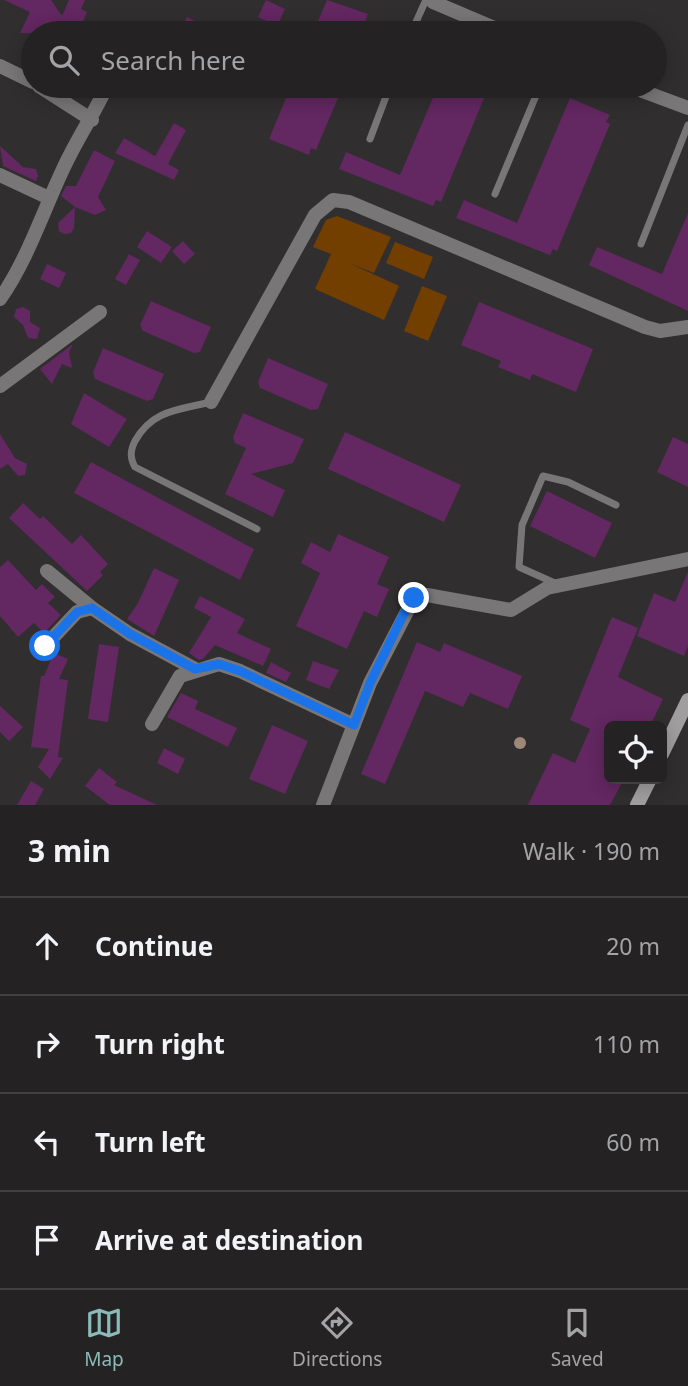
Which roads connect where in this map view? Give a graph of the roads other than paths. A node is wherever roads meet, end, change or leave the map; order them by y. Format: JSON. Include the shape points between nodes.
{"nodes":[{"id":1,"x":433,"y":2,"type":"edge"},
{"id":2,"x":416,"y":21,"type":"edge"},
{"id":3,"x":478,"y":21,"type":"edge"},
{"id":4,"x":0,"y":65,"type":"edge"},
{"id":5,"x":21,"y":76,"type":"edge"},
{"id":6,"x":58,"y":98,"type":"edge"},
{"id":7,"x":102,"y":98,"type":"edge"},
{"id":8,"x":385,"y":98,"type":"edge"},
{"id":9,"x":535,"y":98,"type":"edge"},
{"id":10,"x":661,"y":98,"type":"edge"},
{"id":11,"x":688,"y":108,"type":"edge"},
{"id":12,"x":92,"y":120,"type":"junction"},
{"id":13,"x":688,"y":125,"type":"edge"},
{"id":14,"x":369,"y":139,"type":"dead end"},
{"id":15,"x":0,"y":175,"type":"edge"},
{"id":16,"x":495,"y":194,"type":"dead end"},
{"id":17,"x":49,"y":198,"type":"junction"},
{"id":18,"x":641,"y":244,"type":"dead end"},
{"id":19,"x":0,"y":299,"type":"edge"},
{"id":20,"x":100,"y":312,"type":"dead end"},
{"id":21,"x":688,"y":327,"type":"edge"},
{"id":22,"x":0,"y":386,"type":"edge"},
{"id":23,"x":212,"y":402,"type":"joint"},
{"id":24,"x":616,"y":505,"type":"dead end"},
{"id":25,"x":257,"y":528,"type":"dead end"},
{"id":26,"x":688,"y":559,"type":"edge"},
{"id":27,"x":47,"y":572,"type":"dead end"},
{"id":28,"x":561,"y":585,"type":"junction"},
{"id":29,"x":92,"y":608,"type":"junction"},
{"id":30,"x":45,"y":646,"type":"dead end"},
{"id":31,"x":195,"y":669,"type":"junction"},
{"id":32,"x":688,"y":700,"type":"edge"},
{"id":33,"x":152,"y":724,"type":"dead end"},
{"id":34,"x":354,"y":725,"type":"junction"},
{"id":35,"x":667,"y":744,"type":"edge"},
{"id":36,"x":648,"y":784,"type":"edge"},
{"id":37,"x":323,"y":805,"type":"edge"},
{"id":38,"x":637,"y":805,"type":"edge"}],
"edges":[{"from":1,"to":2,"type":"lane","via":[[425,2]]},
{"from":1,"to":3,"type":"street"},
{"from":4,"to":5,"type":"street"},
{"from":6,"to":12,"type":"street"},
{"from":7,"to":12,"type":"street"},
{"from":8,"to":14,"type":"lane"},
{"from":9,"to":16,"type":"lane"},
{"from":10,"to":11,"type":"street"},
{"from":12,"to":17,"type":"street"},
{"from":13,"to":18,"type":"lane"},
{"from":15,"to":17,"type":"street"},
{"from":17,"to":19,"type":"street","via":[[15,277]]},
{"from":20,"to":22,"type":"street"},
{"from":21,"to":23,"type":"street","via":[[660,331],[645,327],[349,202],[333,200],[315,215]]},
{"from":23,"to":25,"type":"lane","via":[[157,416],[144,425],[131,460],[135,467]]},
{"from":24,"to":28,"type":"lane","via":[[568,482],[543,476],[522,525],[520,567]]},
{"from":26,"to":28,"type":"street"},
{"from":27,"to":29,"type":"street"},
{"from":28,"to":34,"type":"street","via":[[547,588],[512,610],[427,595],[414,598]]},
{"from":29,"to":30,"type":"street","via":[[77,612]]},
{"from":29,"to":31,"type":"street"},
{"from":31,"to":33,"type":"street","via":[[180,676]]},
{"from":31,"to":34,"type":"street","via":[[219,664],[240,671]]},
{"from":32,"to":35,"type":"main road"},
{"from":34,"to":37,"type":"street"},
{"from":36,"to":38,"type":"main road"}]}
